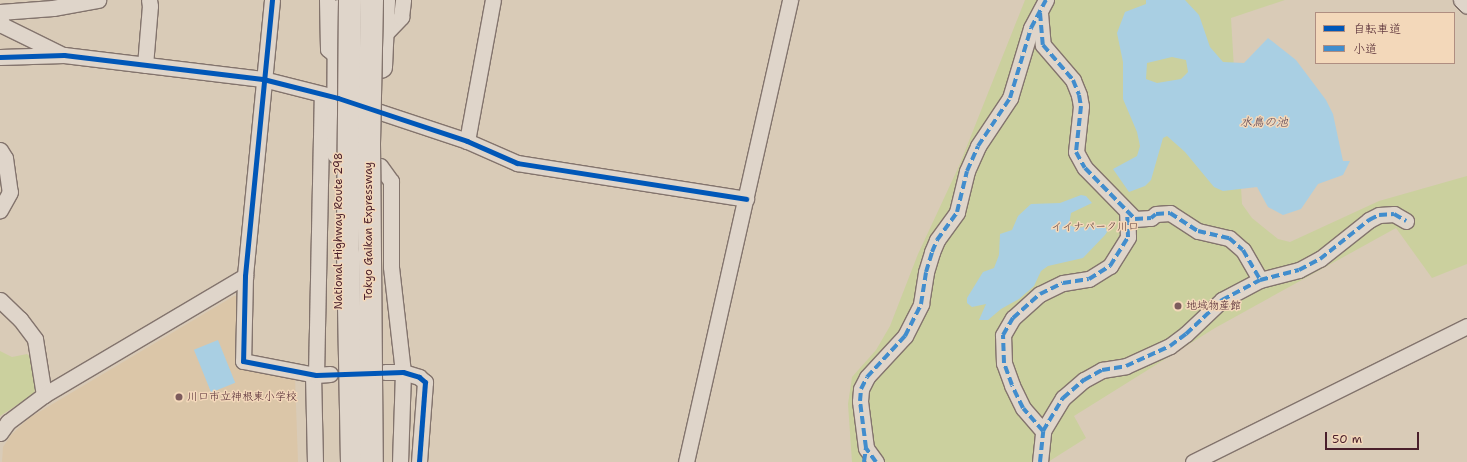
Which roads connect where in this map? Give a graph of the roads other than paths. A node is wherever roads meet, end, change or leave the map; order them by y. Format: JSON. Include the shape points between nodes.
{"nodes":[{"id":1,"x":98,"y":0,"type":"edge"},
{"id":2,"x":149,"y":0,"type":"edge"},
{"id":3,"x":272,"y":0,"type":"edge"},
{"id":4,"x":327,"y":0,"type":"edge"},
{"id":5,"x":340,"y":0,"type":"edge"},
{"id":6,"x":350,"y":0,"type":"edge"},
{"id":7,"x":372,"y":0,"type":"edge"},
{"id":8,"x":384,"y":0,"type":"edge"},
{"id":9,"x":403,"y":0,"type":"edge"},
{"id":10,"x":493,"y":0,"type":"edge"},
{"id":11,"x":790,"y":0,"type":"edge"},
{"id":12,"x":1462,"y":0,"type":"edge"},
{"id":13,"x":1467,"y":6,"type":"edge"},
{"id":14,"x":1043,"y":7,"type":"edge"},
{"id":15,"x":0,"y":12,"type":"edge"},
{"id":16,"x":0,"y":16,"type":"edge"},
{"id":17,"x":382,"y":37,"type":"junction"},
{"id":18,"x":64,"y":55,"type":"junction"},
{"id":19,"x":0,"y":57,"type":"edge"},
{"id":20,"x":338,"y":57,"type":"junction"},
{"id":21,"x":145,"y":65,"type":"junction"},
{"id":22,"x":263,"y":79,"type":"junction"},
{"id":23,"x":330,"y":96,"type":"junction"},
{"id":24,"x":380,"y":112,"type":"junction"},
{"id":25,"x":467,"y":141,"type":"junction"},
{"id":26,"x":0,"y":150,"type":"edge"},
{"id":27,"x":380,"y":166,"type":"junction"},
{"id":28,"x":746,"y":199,"type":"junction"},
{"id":29,"x":0,"y":210,"type":"edge"},
{"id":30,"x":1127,"y":213,"type":"junction"},
{"id":31,"x":1406,"y":221,"type":"dead end"},
{"id":32,"x":348,"y":254,"type":"junction"},
{"id":33,"x":245,"y":276,"type":"junction"},
{"id":34,"x":1260,"y":280,"type":"junction"},
{"id":35,"x":0,"y":300,"type":"edge"},
{"id":36,"x":1467,"y":326,"type":"edge"},
{"id":37,"x":385,"y":372,"type":"dead end"},
{"id":38,"x":403,"y":372,"type":"junction"},
{"id":39,"x":319,"y":374,"type":"junction"},
{"id":40,"x":44,"y":395,"type":"junction"},
{"id":41,"x":1043,"y":431,"type":"junction"},
{"id":42,"x":0,"y":432,"type":"edge"},
{"id":43,"x":865,"y":455,"type":"edge"},
{"id":44,"x":315,"y":462,"type":"edge"},
{"id":45,"x":336,"y":462,"type":"edge"},
{"id":46,"x":342,"y":462,"type":"edge"},
{"id":47,"x":352,"y":462,"type":"edge"},
{"id":48,"x":372,"y":462,"type":"edge"},
{"id":49,"x":383,"y":462,"type":"edge"},
{"id":50,"x":400,"y":462,"type":"edge"},
{"id":51,"x":418,"y":462,"type":"edge"},
{"id":52,"x":686,"y":462,"type":"edge"},
{"id":53,"x":876,"y":462,"type":"edge"},
{"id":54,"x":1040,"y":462,"type":"edge"},
{"id":55,"x":1193,"y":462,"type":"edge"}],
"edges":[{"from":1,"to":15,"type":"street","via":[[52,8]]},
{"from":2,"to":21,"type":"street"},
{"from":3,"to":22,"type":"street"},
{"from":4,"to":20,"type":"street","via":[[328,49]]},
{"from":5,"to":20,"type":"highway","name":"National Highway Route 298"},
{"from":6,"to":32,"type":"highway","name":"Tokyo Gaikan Expressway","bridge":true},
{"from":7,"to":48,"type":"highway","name":"Tokyo Gaikan Expressway","bridge":true,"via":[[369,213]]},
{"from":8,"to":17,"type":"highway"},
{"from":9,"to":17,"type":"street","via":[[401,17]]},
{"from":10,"to":25,"type":"street"},
{"from":11,"to":28,"type":"street"},
{"from":12,"to":13,"type":"street"},
{"from":14,"to":30,"type":"street","via":[[1043,44],[1073,80],[1079,96],[1081,106],[1076,152],[1080,162]]},
{"from":14,"to":43,"type":"street","via":[[1031,28],[1010,98],[978,146],[967,171],[962,200],[957,212],[937,240],[932,252],[921,304],[905,336],[867,377],[861,389]]},
{"from":16,"to":18,"type":"street","via":[[2,25]]},
{"from":17,"to":24,"type":"highway"},
{"from":18,"to":19,"type":"street"},
{"from":18,"to":21,"type":"street"},
{"from":20,"to":23,"type":"highway","name":"National Highway Route 298"},
{"from":21,"to":22,"type":"street"},
{"from":22,"to":23,"type":"street"},
{"from":22,"to":33,"type":"street"},
{"from":23,"to":24,"type":"street"},
{"from":23,"to":39,"type":"street"},
{"from":23,"to":46,"type":"highway","name":"National Highway Route 298"},
{"from":24,"to":25,"type":"street"},
{"from":24,"to":27,"type":"highway"},
{"from":25,"to":28,"type":"street","via":[[518,163]]},
{"from":26,"to":29,"type":"street","via":[[5,158],[10,192]]},
{"from":27,"to":38,"type":"street","via":[[391,180],[391,267]]},
{"from":27,"to":49,"type":"highway"},
{"from":28,"to":52,"type":"street"},
{"from":30,"to":34,"type":"street","via":[[1135,219],[1170,213],[1198,231],[1229,238],[1243,250]]},
{"from":30,"to":41,"type":"street","via":[[1128,237],[1110,266],[1089,280],[1063,284],[1040,294],[1013,318],[1004,335],[1004,363],[1012,385],[1023,408]]},
{"from":31,"to":34,"type":"street","via":[[1394,214],[1379,215],[1362,224],[1320,259],[1292,272]]},
{"from":32,"to":45,"type":"highway","bridge":true,"via":[[339,364]]},
{"from":32,"to":47,"type":"highway","name":"Tokyo Gaikan Expressway","bridge":true},
{"from":33,"to":39,"type":"street","via":[[243,361]]},
{"from":33,"to":40,"type":"street"},
{"from":34,"to":41,"type":"street","via":[[1234,292],[1213,306],[1186,334],[1170,346],[1126,366],[1102,370],[1084,380],[1064,398]]},
{"from":35,"to":40,"type":"street","via":[[20,319],[35,339]]},
{"from":36,"to":55,"type":"street"},
{"from":37,"to":38,"type":"street"},
{"from":38,"to":50,"type":"street"},
{"from":38,"to":51,"type":"street","via":[[419,377],[425,382]]},
{"from":39,"to":44,"type":"street"},
{"from":40,"to":42,"type":"street","via":[[8,422]]},
{"from":41,"to":54,"type":"street"},
{"from":43,"to":53,"type":"street"}]}
